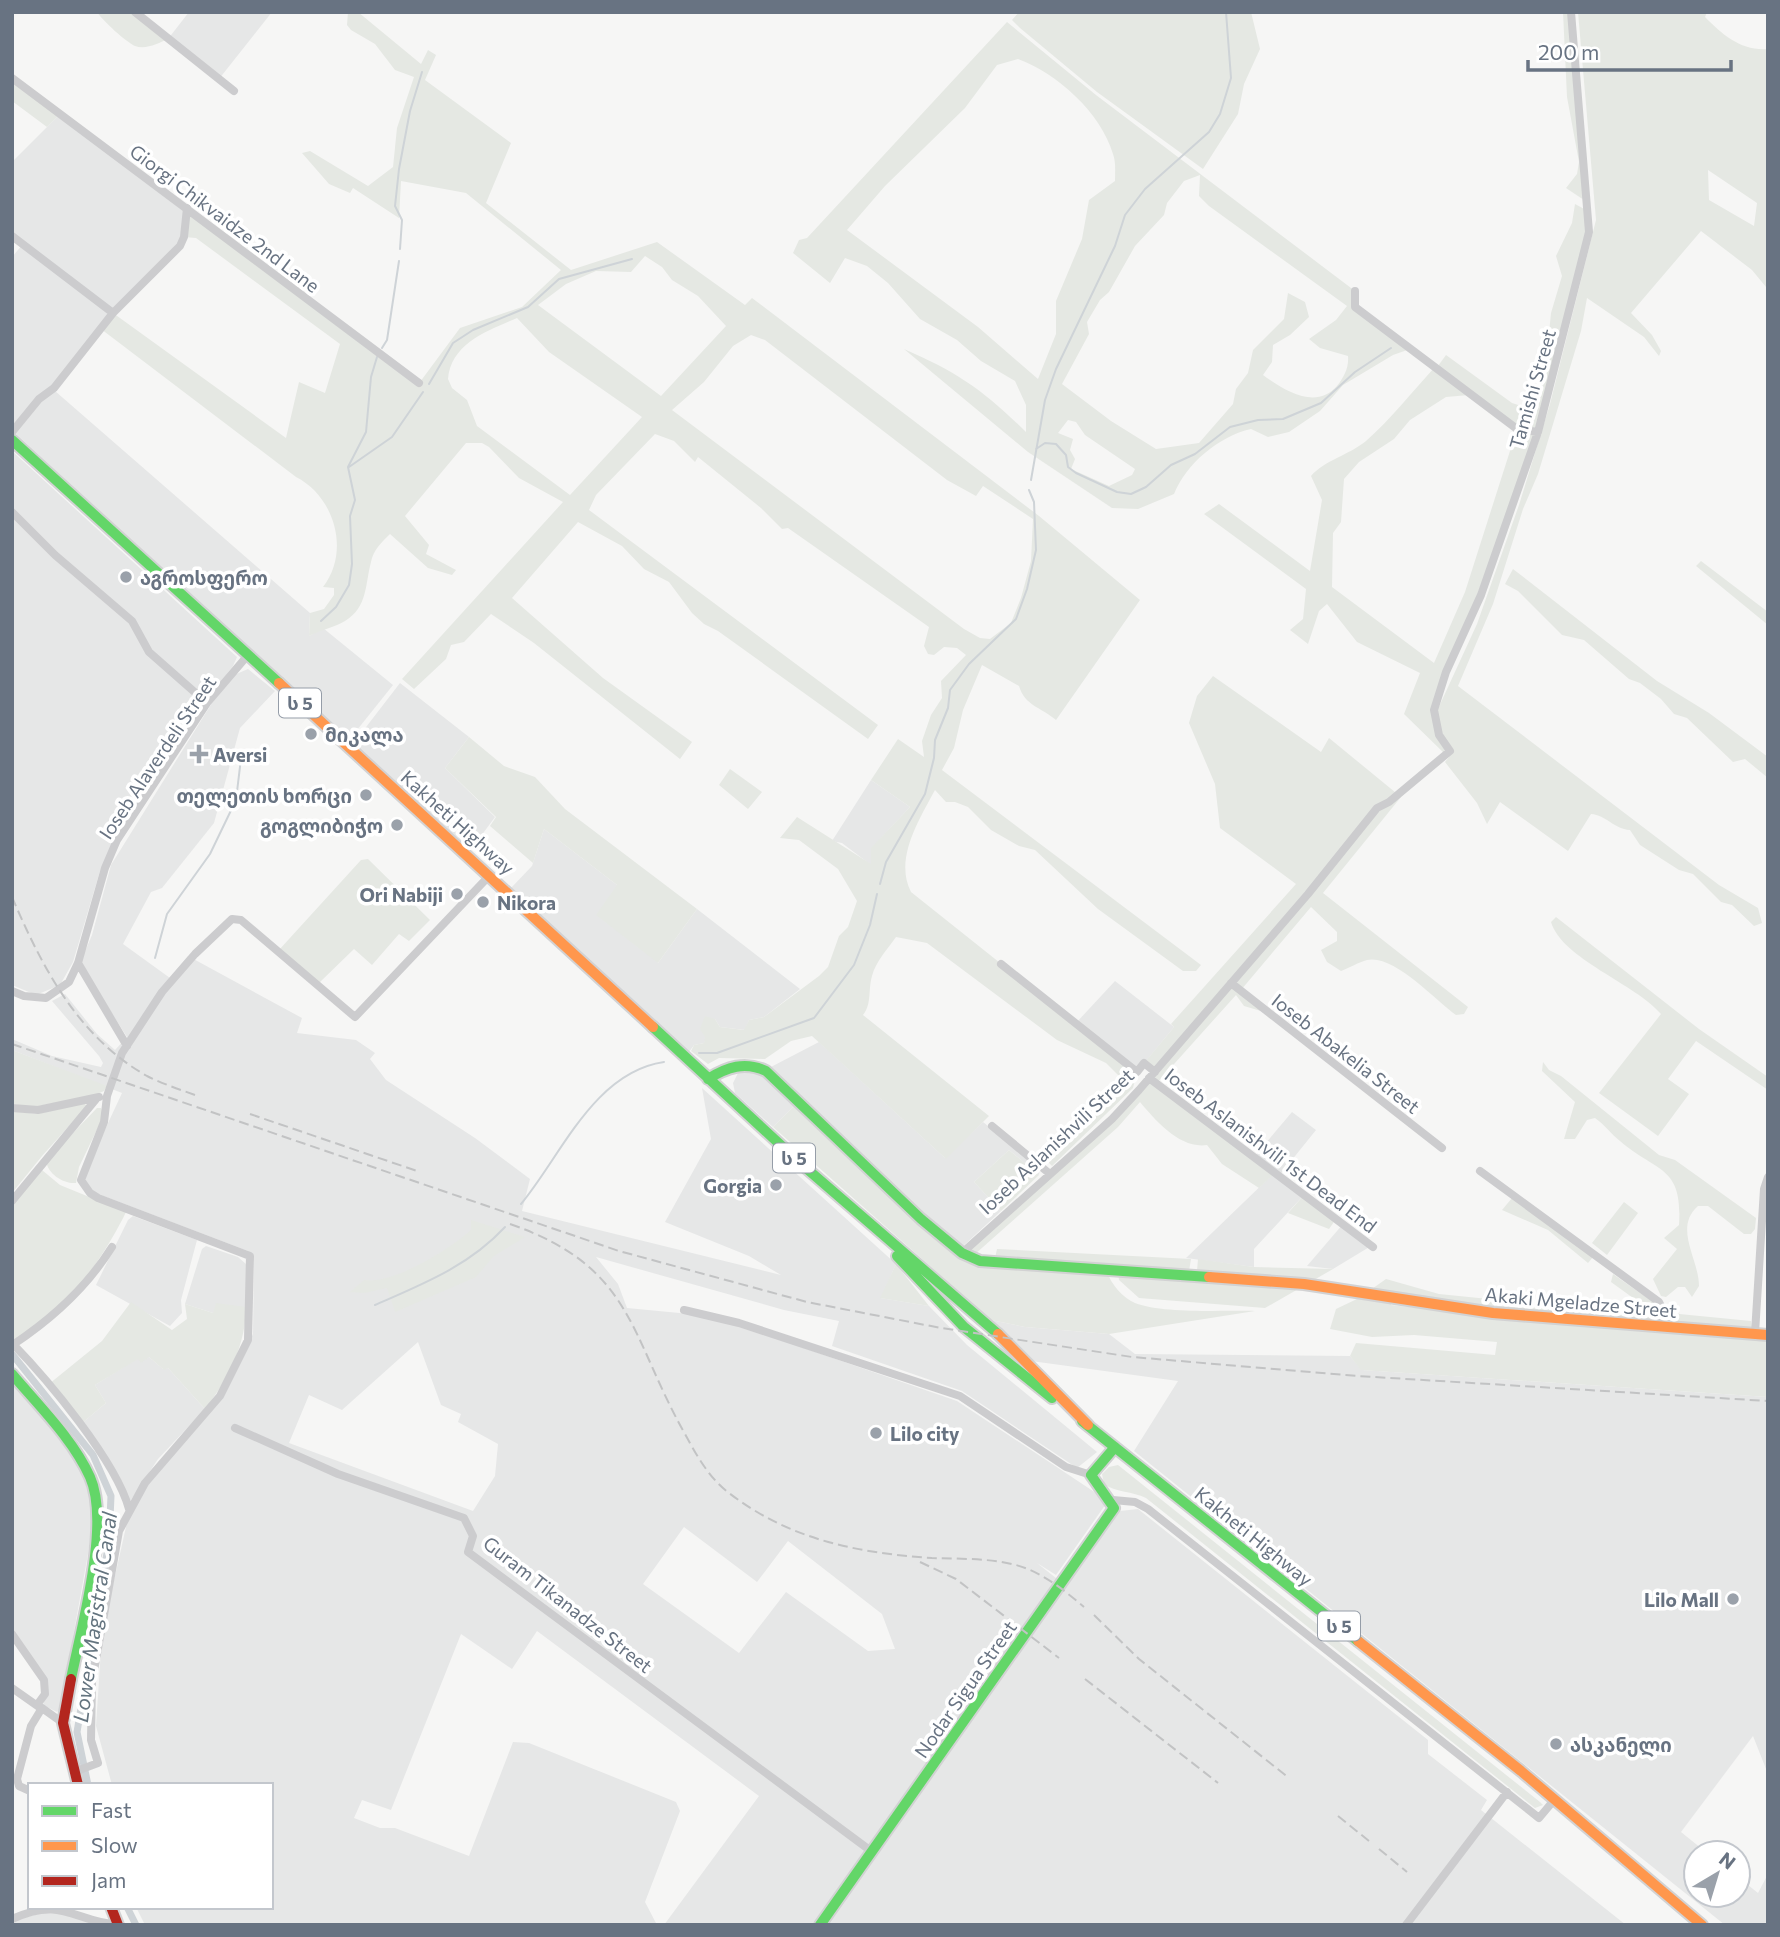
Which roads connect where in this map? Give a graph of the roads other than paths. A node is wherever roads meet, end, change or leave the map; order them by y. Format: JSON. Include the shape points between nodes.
{"nodes":[{"id":1,"x":135,"y":12,"type":"edge"},
{"id":2,"x":1571,"y":12,"type":"edge"},
{"id":3,"x":12,"y":78,"type":"edge"},
{"id":4,"x":234,"y":91,"type":"dead end"},
{"id":5,"x":187,"y":208,"type":"junction"},
{"id":6,"x":12,"y":236,"type":"edge"},
{"id":7,"x":1355,"y":291,"type":"dead end"},
{"id":8,"x":113,"y":313,"type":"junction"},
{"id":9,"x":419,"y":383,"type":"dead end"},
{"id":10,"x":12,"y":432,"type":"edge"},
{"id":11,"x":1538,"y":432,"type":"junction"},
{"id":12,"x":12,"y":440,"type":"edge"},
{"id":13,"x":12,"y":512,"type":"edge"},
{"id":14,"x":248,"y":655,"type":"junction"},
{"id":15,"x":207,"y":703,"type":"junction"},
{"id":16,"x":1447,"y":756,"type":"joint"},
{"id":17,"x":490,"y":876,"type":"junction"},
{"id":18,"x":78,"y":963,"type":"junction"},
{"id":19,"x":1001,"y":964,"type":"dead end"},
{"id":20,"x":1231,"y":983,"type":"junction"},
{"id":21,"x":12,"y":991,"type":"edge"},
{"id":22,"x":127,"y":1046,"type":"junction"},
{"id":23,"x":1137,"y":1073,"type":"junction"},
{"id":24,"x":1152,"y":1075,"type":"junction"},
{"id":25,"x":708,"y":1080,"type":"junction"},
{"id":26,"x":1141,"y":1087,"type":"junction"},
{"id":27,"x":107,"y":1096,"type":"junction"},
{"id":28,"x":97,"y":1098,"type":"junction"},
{"id":29,"x":12,"y":1108,"type":"edge"},
{"id":30,"x":992,"y":1126,"type":"dead end"},
{"id":31,"x":1442,"y":1148,"type":"dead end"},
{"id":32,"x":1480,"y":1171,"type":"dead end"},
{"id":33,"x":1050,"y":1174,"type":"junction"},
{"id":34,"x":1768,"y":1177,"type":"edge"},
{"id":35,"x":12,"y":1201,"type":"edge"},
{"id":36,"x":878,"y":1233,"type":"junction"},
{"id":37,"x":112,"y":1247,"type":"dead end"},
{"id":38,"x":1373,"y":1247,"type":"dead end"},
{"id":39,"x":962,"y":1253,"type":"junction"},
{"id":40,"x":684,"y":1310,"type":"dead end"},
{"id":41,"x":1661,"y":1326,"type":"junction"},
{"id":42,"x":1755,"y":1333,"type":"junction"},
{"id":43,"x":1768,"y":1335,"type":"edge"},
{"id":44,"x":13,"y":1344,"type":"edge"},
{"id":45,"x":12,"y":1374,"type":"edge"},
{"id":46,"x":1088,"y":1425,"type":"junction"},
{"id":47,"x":235,"y":1428,"type":"dead end"},
{"id":48,"x":1115,"y":1447,"type":"junction"},
{"id":49,"x":1091,"y":1475,"type":"junction"},
{"id":50,"x":1113,"y":1500,"type":"junction"},
{"id":51,"x":129,"y":1509,"type":"junction"},
{"id":52,"x":12,"y":1634,"type":"edge"},
{"id":53,"x":12,"y":1688,"type":"edge"},
{"id":54,"x":39,"y":1707,"type":"junction"},
{"id":55,"x":63,"y":1723,"type":"junction"},
{"id":56,"x":77,"y":1771,"type":"junction"},
{"id":57,"x":78,"y":1783,"type":"edge"},
{"id":58,"x":28,"y":1790,"type":"edge"},
{"id":59,"x":1507,"y":1792,"type":"junction"},
{"id":60,"x":1559,"y":1802,"type":"junction"},
{"id":61,"x":871,"y":1851,"type":"junction"},
{"id":62,"x":12,"y":1919,"type":"edge"},
{"id":63,"x":118,"y":1925,"type":"edge"},
{"id":64,"x":820,"y":1925,"type":"edge"},
{"id":65,"x":1406,"y":1925,"type":"edge"},
{"id":66,"x":1702,"y":1925,"type":"edge"},
{"id":67,"x":1715,"y":1925,"type":"edge"}],
"edges":[{"from":1,"to":4,"type":"street"},
{"from":2,"to":11,"type":"street","name":"Tamishi Street","via":[[1591,220]]},
{"from":3,"to":5,"type":"street","name":"Giorgi Chikvaidze 2nd Lane"},
{"from":5,"to":8,"type":"street","via":[[180,246]]},
{"from":5,"to":9,"type":"street","name":"Giorgi Chikvaidze 2nd Lane"},
{"from":6,"to":8,"type":"street"},
{"from":7,"to":11,"type":"street","via":[[1355,307],[1517,429]]},
{"from":8,"to":10,"type":"street","via":[[54,388],[38,399]]},
{"from":11,"to":16,"type":"street","name":"Tamishi Street","via":[[1434,710],[1439,735],[1450,751]]},
{"from":12,"to":14,"type":"main road","name":"Kakheti Highway","number":"ს 5"},
{"from":13,"to":15,"type":"street","via":[[132,621],[149,652]]},
{"from":14,"to":15,"type":"street","name":"Ioseb Alaverdeli Street"},
{"from":14,"to":17,"type":"main road","name":"Kakheti Highway","number":"ს 5"},
{"from":15,"to":18,"type":"street","name":"Ioseb Alaverdeli Street","via":[[117,840]]},
{"from":16,"to":20,"type":"street","name":"Ioseb Aslanishvili Street","via":[[1377,808]]},
{"from":17,"to":22,"type":"street","via":[[355,1017],[236,918],[195,954],[162,992]]},
{"from":17,"to":25,"type":"main road","name":"Kakheti Highway","number":"ს 5"},
{"from":18,"to":21,"type":"street","name":"Ioseb Alaverdeli Street","via":[[69,982],[47,998]]},
{"from":18,"to":22,"type":"street"},
{"from":19,"to":23,"type":"street"},
{"from":20,"to":24,"type":"street","name":"Ioseb Aslanishvili Street"},
{"from":20,"to":31,"type":"street","name":"Ioseb Abakelia Street"},
{"from":22,"to":27,"type":"street"},
{"from":23,"to":24,"type":"street","via":[[1144,1063]]},
{"from":23,"to":26,"type":"street"},
{"from":24,"to":26,"type":"street","name":"Ioseb Aslanishvili Street"},
{"from":24,"to":38,"type":"street","name":"Ioseb Aslanishvili 1st Dead End"},
{"from":25,"to":36,"type":"main road","name":"Kakheti Highway","number":"ს 5"},
{"from":25,"to":39,"type":"main road","via":[[721,1070],[746,1064],[766,1071]]},
{"from":26,"to":33,"type":"street","name":"Ioseb Aslanishvili Street"},
{"from":27,"to":28,"type":"street"},
{"from":27,"to":51,"type":"street","via":[[104,1122],[80,1180],[90,1193],[250,1256],[248,1340],[220,1396],[158,1465]]},
{"from":28,"to":29,"type":"street","via":[[38,1110]]},
{"from":28,"to":35,"type":"street"},
{"from":30,"to":33,"type":"street"},
{"from":32,"to":41,"type":"street","via":[[1659,1302]]},
{"from":33,"to":39,"type":"street","name":"Ioseb Aslanishvili Street"},
{"from":34,"to":42,"type":"street"},
{"from":36,"to":46,"type":"main road","name":"Kakheti Highway","number":"ს 5","via":[[998,1334]]},
{"from":36,"to":46,"type":"main road","name":"Kakheti Highway","number":"ს 5","via":[[964,1327]]},
{"from":37,"to":44,"type":"street","via":[[94,1276],[45,1323]]},
{"from":39,"to":41,"type":"main road","name":"Akaki Mgeladze Street","via":[[980,1261],[1304,1284],[1493,1313]]},
{"from":40,"to":49,"type":"street","via":[[960,1396],[1066,1467]]},
{"from":41,"to":42,"type":"main road","name":"Akaki Mgeladze Street"},
{"from":42,"to":43,"type":"main road","name":"Akaki Mgeladze Street"},
{"from":44,"to":51,"type":"street","via":[[99,1453]]},
{"from":45,"to":55,"type":"main road","via":[[71,1445],[97,1497],[95,1556]]},
{"from":46,"to":48,"type":"main road","name":"Kakheti Highway","number":"ს 5"},
{"from":47,"to":61,"type":"street","name":"Guram Tikanadze Street","via":[[338,1474],[464,1518],[473,1535],[468,1552]]},
{"from":48,"to":49,"type":"main road"},
{"from":48,"to":60,"type":"main road","name":"Kakheti Highway","number":"ს 5"},
{"from":49,"to":50,"type":"main road"},
{"from":50,"to":59,"type":"street","via":[[1135,1502],[1148,1509]]},
{"from":50,"to":61,"type":"main road","name":"Nodar Sigua Street","via":[[1114,1507]]},
{"from":51,"to":56,"type":"street","via":[[119,1531],[92,1682],[91,1740],[98,1763]]},
{"from":52,"to":54,"type":"street","via":[[44,1680],[45,1694]]},
{"from":53,"to":54,"type":"street"},
{"from":54,"to":55,"type":"street"},
{"from":54,"to":58,"type":"street","via":[[17,1779],[19,1786]]},
{"from":55,"to":56,"type":"main road"},
{"from":56,"to":57,"type":"main road"},
{"from":59,"to":60,"type":"street","via":[[1539,1818]]},
{"from":59,"to":65,"type":"street"},
{"from":60,"to":66,"type":"main road","name":"Kakheti Highway","number":"ს 5"},
{"from":60,"to":67,"type":"main road","name":"Kakheti Highway","number":"ს 5"},
{"from":61,"to":64,"type":"main road","name":"Nodar Sigua Street"},
{"from":62,"to":63,"type":"street","via":[[66,1909]]}]}
